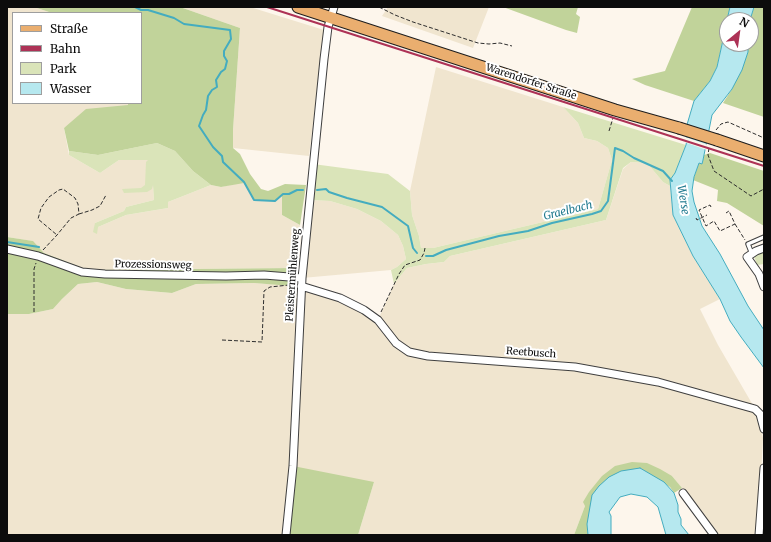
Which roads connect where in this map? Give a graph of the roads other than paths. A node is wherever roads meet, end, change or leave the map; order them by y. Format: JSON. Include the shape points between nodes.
{"nodes":[{"id":1,"x":298,"y":7,"type":"edge"},
{"id":2,"x":332,"y":12,"type":"edge"},
{"id":3,"x":764,"y":156,"type":"edge"},
{"id":4,"x":764,"y":237,"type":"edge"},
{"id":5,"x":764,"y":248,"type":"edge"},
{"id":6,"x":7,"y":250,"type":"edge"},
{"id":7,"x":752,"y":254,"type":"junction"},
{"id":8,"x":299,"y":278,"type":"junction"},
{"id":9,"x":301,"y":286,"type":"junction"},
{"id":10,"x":764,"y":287,"type":"edge"},
{"id":11,"x":764,"y":429,"type":"edge"},
{"id":12,"x":764,"y":468,"type":"edge"},
{"id":13,"x":684,"y":493,"type":"dead end"},
{"id":14,"x":286,"y":535,"type":"edge"},
{"id":15,"x":714,"y":535,"type":"edge"},
{"id":16,"x":759,"y":535,"type":"edge"}],
"edges":[{"from":1,"to":2,"type":"main road","name":"Warendorfer Straße"},
{"from":2,"to":3,"type":"main road","name":"Warendorfer Straße","bridge":true,"via":[[616,110],[679,128],[716,135]]},
{"from":2,"to":8,"type":"street","name":"Pleistermühlenweg","via":[[327,36]]},
{"from":4,"to":7,"type":"lane","via":[[748,244]]},
{"from":5,"to":7,"type":"street"},
{"from":6,"to":8,"type":"street","name":"Prozessionsweg","via":[[38,256],[82,272],[226,276],[252,274]]},
{"from":7,"to":10,"type":"street","via":[[747,257],[759,274]]},
{"from":8,"to":9,"type":"street","name":"Pleistermühlenweg"},
{"from":9,"to":11,"type":"street","name":"Reetbusch","via":[[340,298],[364,310],[378,320],[396,343],[409,352],[428,356],[575,367],[658,382],[755,409],[760,414]]},
{"from":9,"to":14,"type":"street","name":"Pleistermühlenweg","via":[[293,466]]},
{"from":12,"to":16,"type":"street"},
{"from":13,"to":15,"type":"street"}]}
